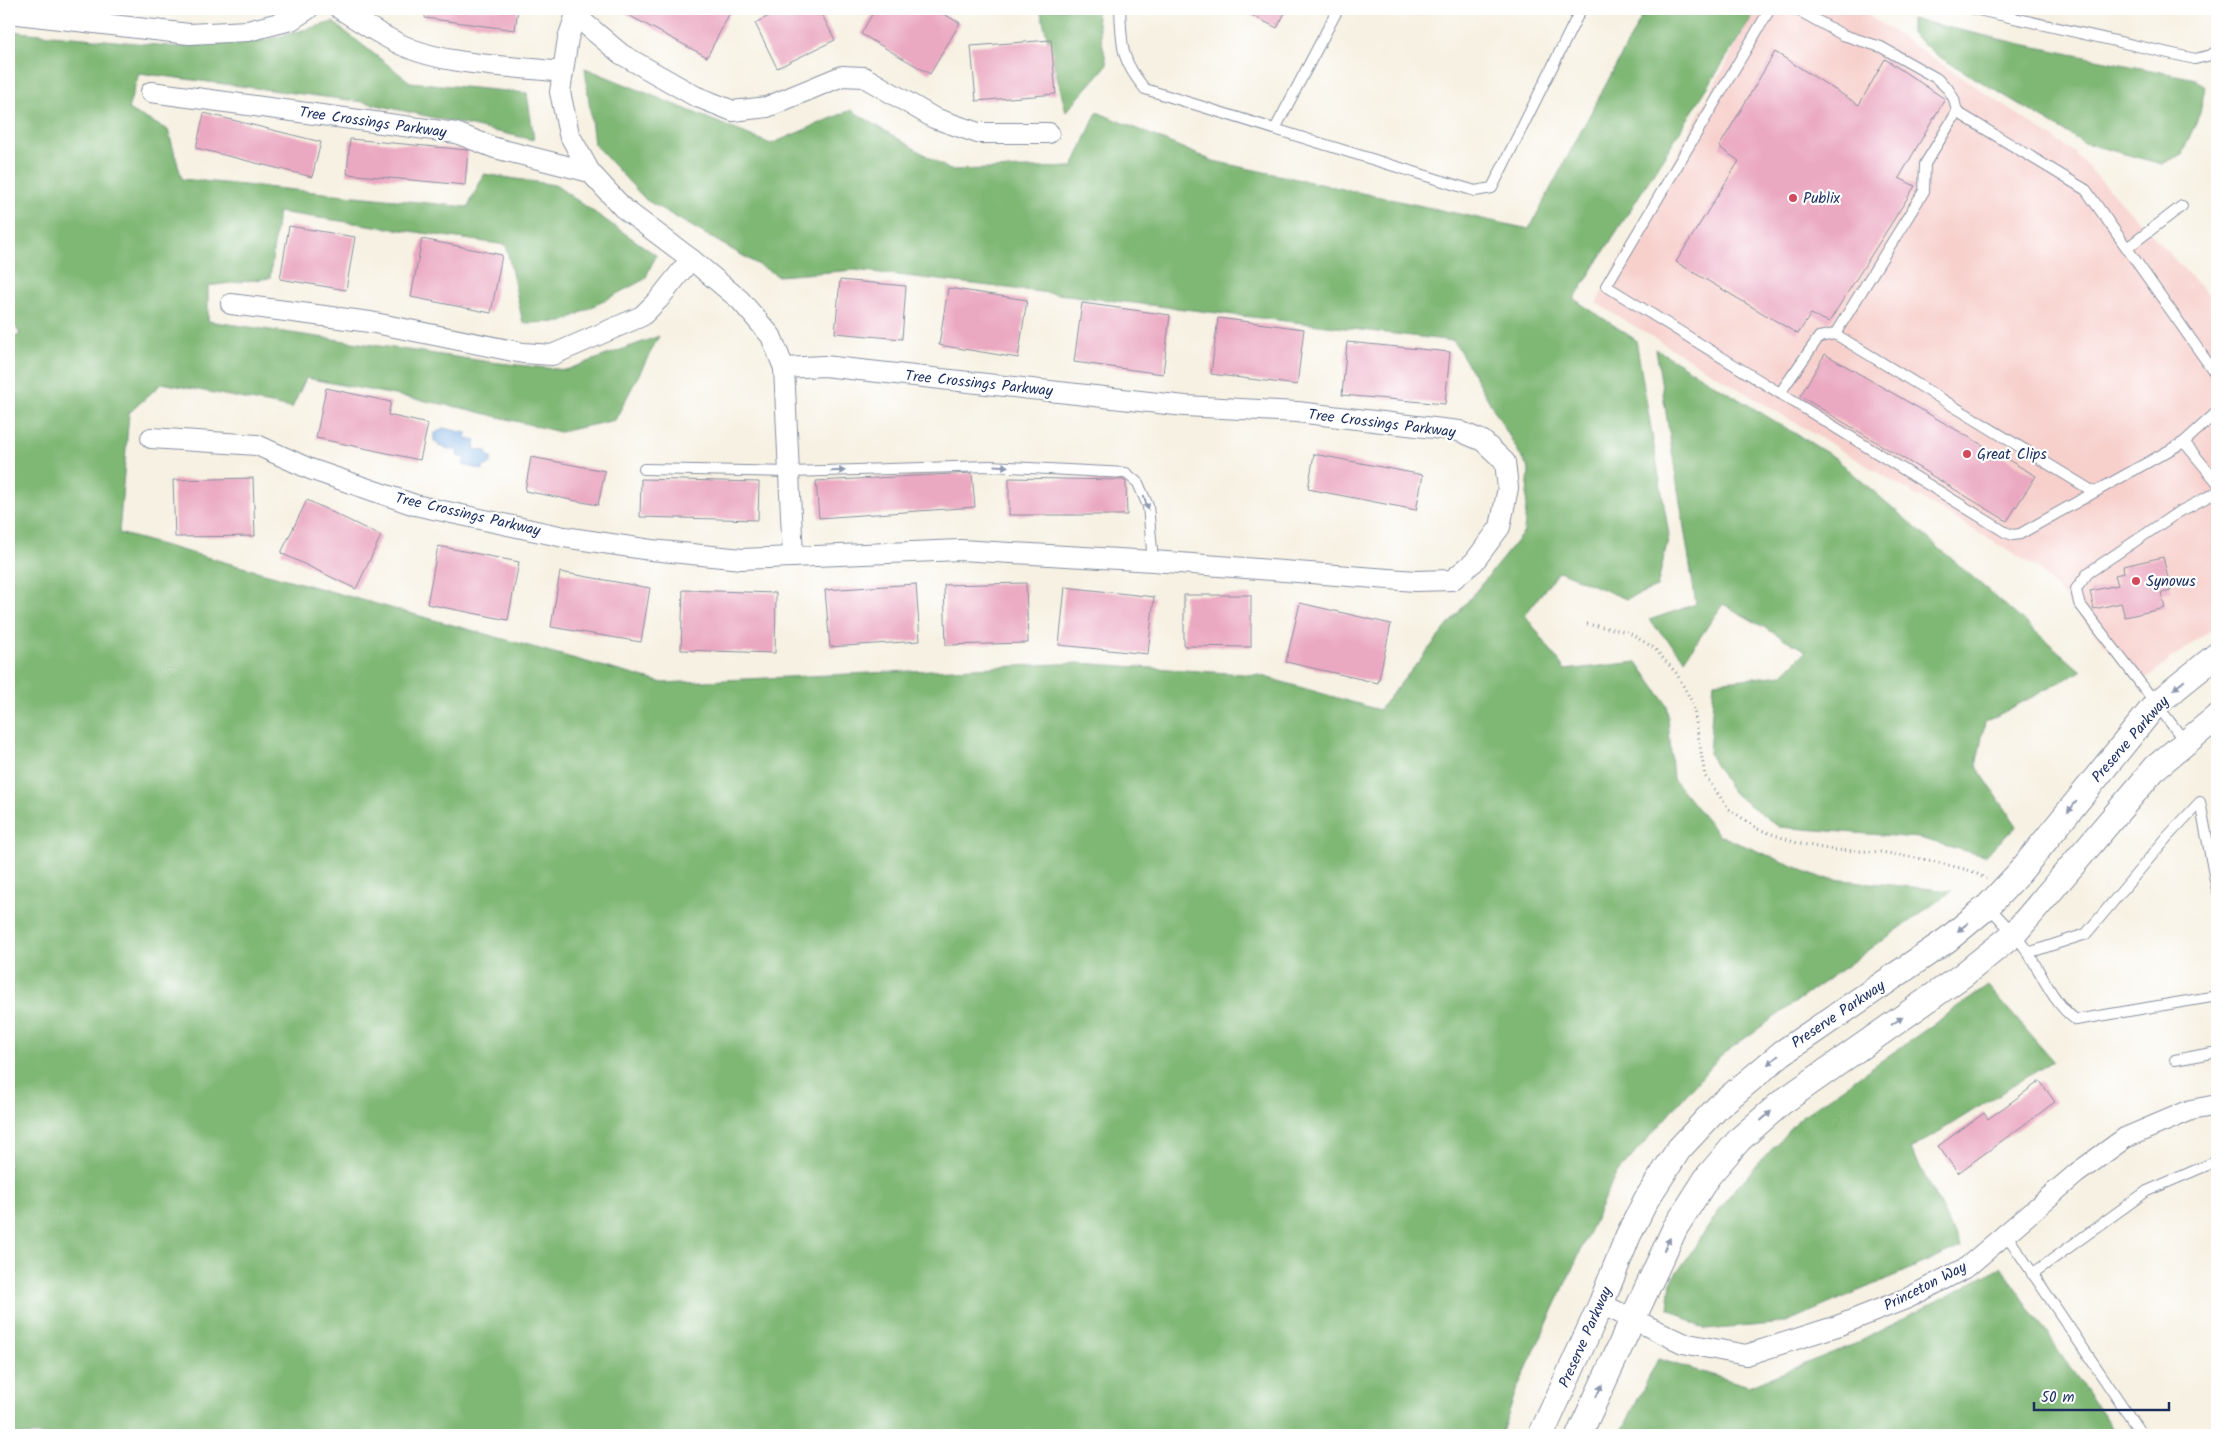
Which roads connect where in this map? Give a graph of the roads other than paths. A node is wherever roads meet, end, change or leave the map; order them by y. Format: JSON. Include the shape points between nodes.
{"nodes":[{"id":1,"x":308,"y":9,"type":"edge"},
{"id":2,"x":340,"y":9,"type":"edge"},
{"id":3,"x":1120,"y":9,"type":"edge"},
{"id":4,"x":1338,"y":9,"type":"edge"},
{"id":5,"x":1581,"y":9,"type":"edge"},
{"id":6,"x":1770,"y":9,"type":"edge"},
{"id":7,"x":1796,"y":9,"type":"edge"},
{"id":8,"x":1974,"y":9,"type":"edge"},
{"id":9,"x":577,"y":12,"type":"edge"},
{"id":10,"x":9,"y":13,"type":"edge"},
{"id":11,"x":2217,"y":50,"type":"edge"},
{"id":12,"x":563,"y":72,"type":"junction"},
{"id":13,"x":151,"y":92,"type":"dead end"},
{"id":14,"x":1957,"y":112,"type":"junction"},
{"id":15,"x":1275,"y":129,"type":"junction"},
{"id":16,"x":1049,"y":133,"type":"dead end"},
{"id":17,"x":590,"y":172,"type":"junction"},
{"id":18,"x":2182,"y":206,"type":"dead end"},
{"id":19,"x":2127,"y":248,"type":"junction"},
{"id":20,"x":691,"y":259,"type":"junction"},
{"id":21,"x":231,"y":304,"type":"dead end"},
{"id":22,"x":1835,"y":334,"type":"junction"},
{"id":23,"x":784,"y":368,"type":"junction"},
{"id":24,"x":2217,"y":376,"type":"edge"},
{"id":25,"x":1780,"y":393,"type":"junction"},
{"id":26,"x":2217,"y":412,"type":"edge"},
{"id":27,"x":151,"y":438,"type":"dead end"},
{"id":28,"x":2184,"y":442,"type":"junction"},
{"id":29,"x":644,"y":469,"type":"dead end"},
{"id":30,"x":790,"y":472,"type":"junction"},
{"id":31,"x":2217,"y":482,"type":"edge"},
{"id":32,"x":2094,"y":492,"type":"junction"},
{"id":33,"x":2217,"y":492,"type":"edge"},
{"id":34,"x":794,"y":557,"type":"junction"},
{"id":35,"x":1153,"y":561,"type":"junction"},
{"id":36,"x":2217,"y":655,"type":"edge"},
{"id":37,"x":2156,"y":704,"type":"junction"},
{"id":38,"x":2217,"y":717,"type":"edge"},
{"id":39,"x":2186,"y":743,"type":"junction"},
{"id":40,"x":2217,"y":890,"type":"edge"},
{"id":41,"x":1996,"y":898,"type":"junction"},
{"id":42,"x":2021,"y":944,"type":"junction"},
{"id":43,"x":2217,"y":996,"type":"edge"},
{"id":44,"x":2217,"y":1052,"type":"edge"},
{"id":45,"x":2175,"y":1060,"type":"dead end"},
{"id":46,"x":2217,"y":1105,"type":"edge"},
{"id":47,"x":2217,"y":1161,"type":"edge"},
{"id":48,"x":2006,"y":1234,"type":"junction"},
{"id":49,"x":2032,"y":1274,"type":"junction"},
{"id":50,"x":1601,"y":1304,"type":"junction"},
{"id":51,"x":1632,"y":1319,"type":"junction"},
{"id":52,"x":1542,"y":1435,"type":"edge"},
{"id":53,"x":1579,"y":1435,"type":"edge"},
{"id":54,"x":2142,"y":1435,"type":"edge"}],
"edges":[{"from":1,"to":10,"type":"street","via":[[291,20],[248,31],[189,34]]},
{"from":2,"to":12,"type":"street","via":[[404,46],[444,59]]},
{"from":3,"to":15,"type":"lane","via":[[1123,53],[1131,72],[1145,89]]},
{"from":4,"to":15,"type":"lane"},
{"from":5,"to":15,"type":"lane","via":[[1492,188],[1475,191]]},
{"from":6,"to":25,"type":"lane","via":[[1606,286]]},
{"from":7,"to":14,"type":"lane","via":[[1843,35],[1881,47],[1936,78],[1948,89]]},
{"from":8,"to":11,"type":"lane","via":[[2195,59]]},
{"from":9,"to":12,"type":"street","via":[[568,38]]},
{"from":9,"to":16,"type":"street","via":[[621,54],[695,96],[733,111],[766,108],[842,76],[864,77],[934,118],[978,133]]},
{"from":12,"to":17,"type":"street","via":[[560,92],[569,134]]},
{"from":13,"to":17,"type":"street","name":"Tree Crossings Parkway","via":[[456,133],[495,148]]},
{"from":14,"to":19,"type":"lane","via":[[2086,190]]},
{"from":14,"to":22,"type":"lane","via":[[1925,164],[1924,191]]},
{"from":17,"to":20,"type":"street","via":[[623,208]]},
{"from":18,"to":19,"type":"lane"},
{"from":19,"to":24,"type":"lane"},
{"from":20,"to":21,"type":"street","via":[[642,316],[552,355],[523,353],[370,322]]},
{"from":20,"to":23,"type":"street","via":[[740,300],[771,336]]},
{"from":22,"to":25,"type":"lane","via":[[1819,337]]},
{"from":22,"to":32,"type":"lane"},
{"from":23,"to":30,"type":"street"},
{"from":23,"to":35,"type":"street","name":"Tree Crossings Parkway","via":[[824,366],[1185,406],[1297,412],[1459,431],[1483,441],[1505,462],[1508,488],[1500,527],[1474,562],[1452,580],[1415,581]]},
{"from":25,"to":32,"type":"lane","via":[[2013,535]]},
{"from":26,"to":28,"type":"lane"},
{"from":27,"to":34,"type":"street","name":"Tree Crossings Parkway","via":[[257,445],[310,469],[415,505],[564,537],[733,558]]},
{"from":28,"to":31,"type":"lane"},
{"from":28,"to":32,"type":"lane"},
{"from":29,"to":30,"type":"lane"},
{"from":30,"to":34,"type":"street"},
{"from":30,"to":35,"type":"lane","one_way":true,"via":[[990,466],[1126,473],[1138,483],[1148,506]]},
{"from":33,"to":37,"type":"lane","via":[[2177,513],[2088,573],[2076,589],[2079,603]]},
{"from":34,"to":35,"type":"street","name":"Tree Crossings Parkway","via":[[960,550]]},
{"from":36,"to":37,"type":"street","name":"Preserve Parkway","one_way":true},
{"from":37,"to":39,"type":"lane"},
{"from":37,"to":41,"type":"street","name":"Preserve Parkway","one_way":true},
{"from":38,"to":39,"type":"street"},
{"from":39,"to":42,"type":"street","via":[[2156,767]]},
{"from":40,"to":42,"type":"lane","via":[[2200,802],[2086,934]]},
{"from":41,"to":42,"type":"lane"},
{"from":41,"to":50,"type":"street","name":"Preserve Parkway","one_way":true,"via":[[1947,940],[1782,1053],[1719,1106],[1679,1149],[1646,1200]]},
{"from":42,"to":43,"type":"lane","via":[[2063,1010],[2076,1020]]},
{"from":51,"to":42,"type":"street","one_way":true,"via":[[1675,1228],[1708,1176],[1740,1139],[1781,1103],[1963,975]]},
{"from":44,"to":45,"type":"lane"},
{"from":46,"to":48,"type":"street","name":"Princeton Way","via":[[2191,1110],[2125,1138],[2077,1173]]},
{"from":47,"to":49,"type":"lane","via":[[2147,1191]]},
{"from":48,"to":49,"type":"lane"},
{"from":48,"to":51,"type":"street","name":"Princeton Way","via":[[1967,1267],[1908,1298],[1838,1326],[1746,1355],[1683,1343]]},
{"from":49,"to":54,"type":"lane"},
{"from":50,"to":51,"type":"street","name":"Princeton Way"},
{"from":50,"to":52,"type":"street","name":"Preserve Parkway"},
{"from":53,"to":51,"type":"street","one_way":true}]}
